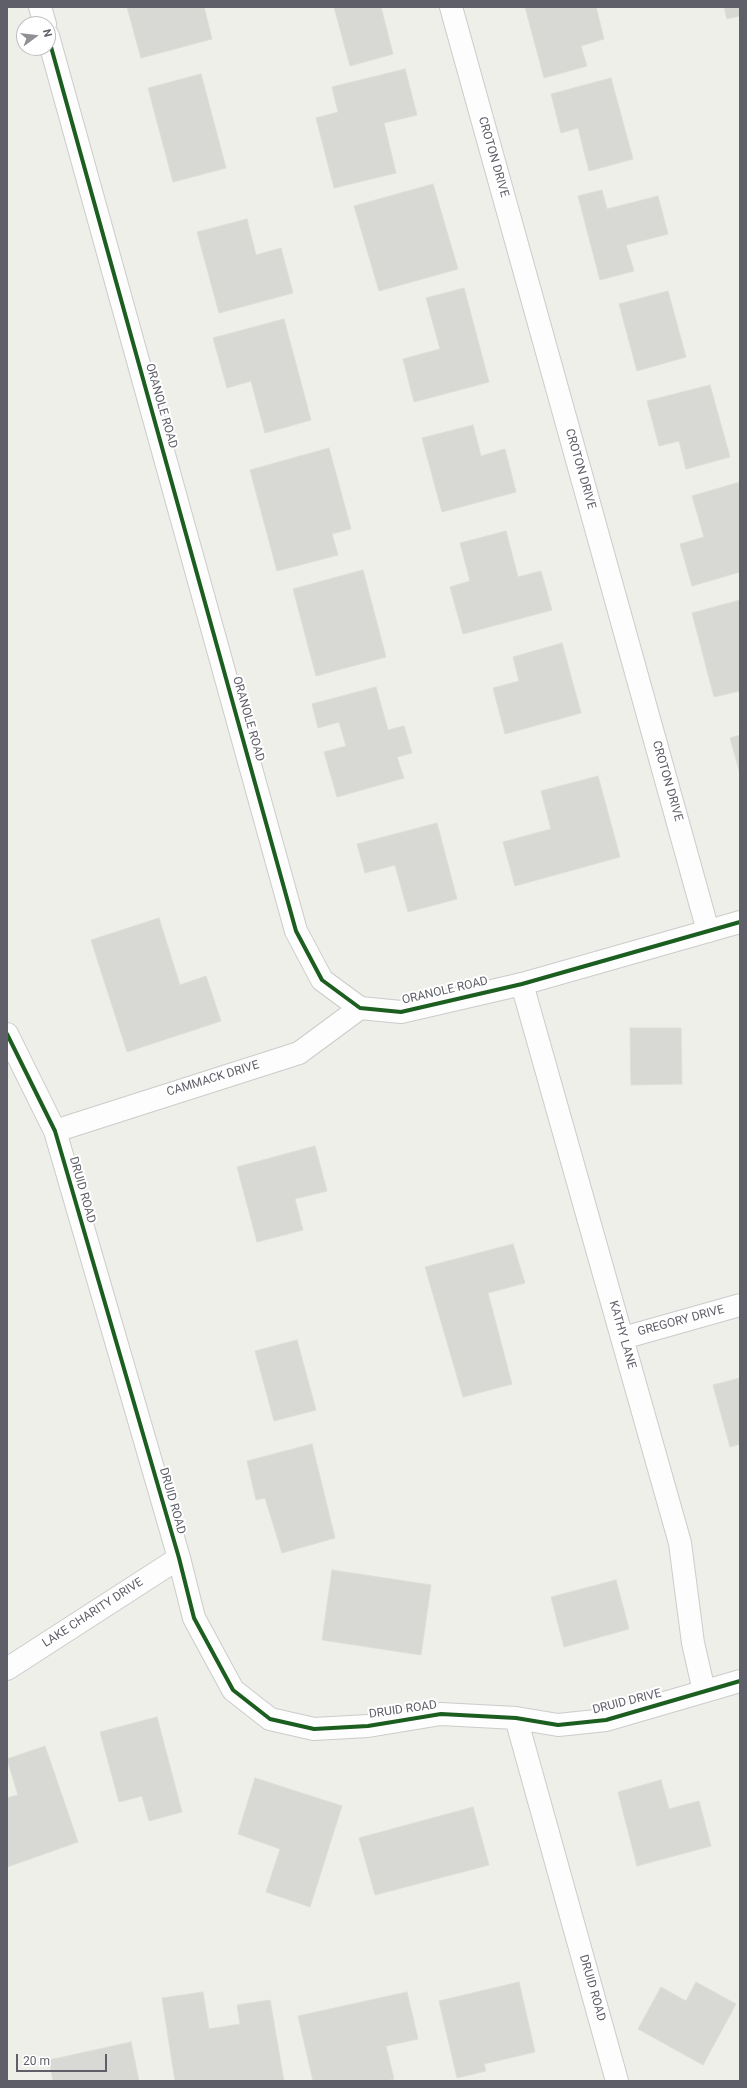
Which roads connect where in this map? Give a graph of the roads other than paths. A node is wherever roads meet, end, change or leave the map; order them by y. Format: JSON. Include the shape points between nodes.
{"nodes":[{"id":1,"x":451,"y":7,"type":"edge"},
{"id":2,"x":54,"y":56,"type":"edge"},
{"id":3,"x":740,"y":922,"type":"edge"},
{"id":4,"x":708,"y":931,"type":"junction"},
{"id":5,"x":522,"y":984,"type":"junction"},
{"id":6,"x":360,"y":1008,"type":"junction"},
{"id":7,"x":7,"y":1034,"type":"edge"},
{"id":8,"x":55,"y":1131,"type":"junction"},
{"id":9,"x":740,"y":1305,"type":"edge"},
{"id":10,"x":623,"y":1338,"type":"junction"},
{"id":11,"x":179,"y":1558,"type":"junction"},
{"id":12,"x":7,"y":1669,"type":"edge"},
{"id":13,"x":740,"y":1681,"type":"edge"},
{"id":14,"x":704,"y":1691,"type":"junction"},
{"id":15,"x":516,"y":1718,"type":"junction"},
{"id":16,"x":617,"y":2081,"type":"edge"}],
"edges":[{"from":1,"to":4,"type":"street","name":"CROTON DRIVE"},
{"from":2,"to":6,"type":"street","name":"ORANOLE ROAD","via":[[296,931],[322,980]]},
{"from":3,"to":4,"type":"street","name":"ORANOLE ROAD"},
{"from":4,"to":5,"type":"street","name":"ORANOLE ROAD"},
{"from":5,"to":6,"type":"street","name":"ORANOLE ROAD","via":[[401,1012]]},
{"from":5,"to":10,"type":"street","name":"KATHY LANE"},
{"from":6,"to":8,"type":"street","name":"CAMMACK DRIVE","via":[[299,1053]]},
{"from":7,"to":8,"type":"street","name":"DRUID ROAD"},
{"from":8,"to":11,"type":"street","name":"DRUID ROAD"},
{"from":9,"to":10,"type":"street","name":"GREGORY DRIVE"},
{"from":10,"to":14,"type":"street","name":"KATHY LANE","via":[[680,1543],[693,1643]]},
{"from":11,"to":12,"type":"street","name":"LAKE CHARITY DRIVE"},
{"from":11,"to":15,"type":"street","name":"DRUID ROAD","via":[[194,1618],[230,1684],[270,1719],[314,1729],[368,1726],[441,1714]]},
{"from":13,"to":14,"type":"street","name":"DRUID DRIVE"},
{"from":14,"to":15,"type":"street","name":"DRUID DRIVE","via":[[606,1720],[558,1725]]},
{"from":15,"to":16,"type":"street","name":"DRUID ROAD"}]}
